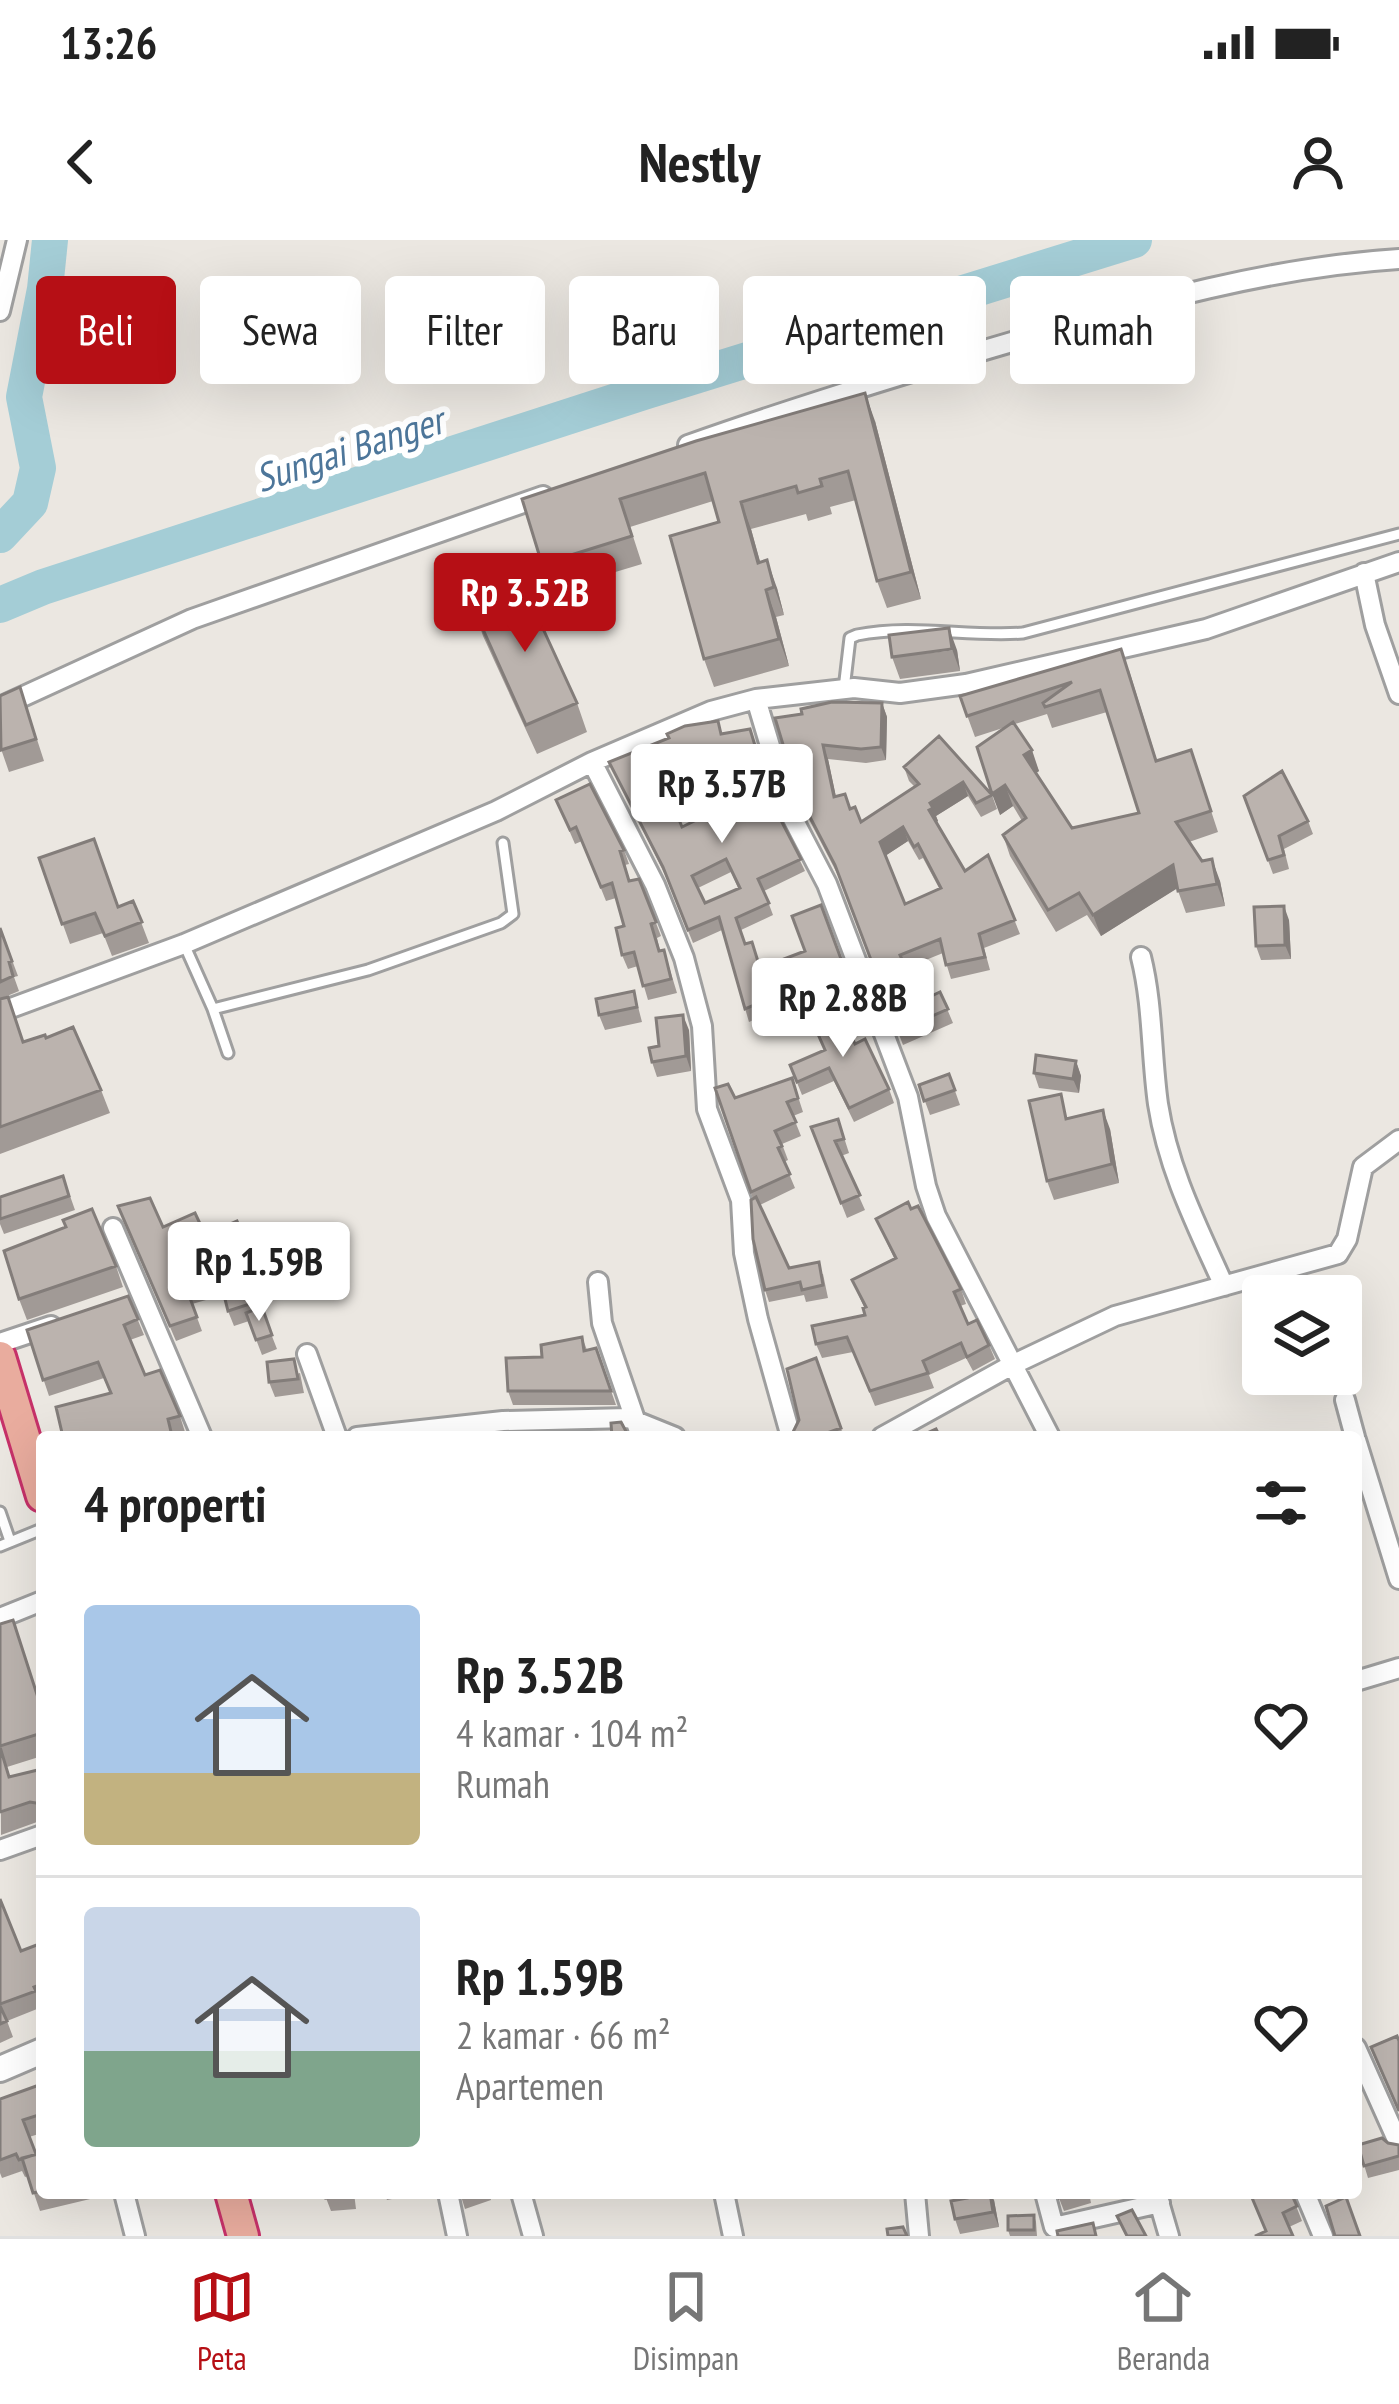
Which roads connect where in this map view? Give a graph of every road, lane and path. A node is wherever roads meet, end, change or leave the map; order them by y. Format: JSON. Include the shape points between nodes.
{"nodes":[{"id":1,"x":17,"y":240,"type":"edge"},
{"id":2,"x":1399,"y":259,"type":"edge"},
{"id":3,"x":0,"y":310,"type":"edge"},
{"id":4,"x":659,"y":455,"type":"edge"},
{"id":5,"x":570,"y":486,"type":"edge"},
{"id":6,"x":1399,"y":534,"type":"edge"},
{"id":7,"x":1399,"y":562,"type":"edge"},
{"id":8,"x":1364,"y":572,"type":"junction"},
{"id":9,"x":844,"y":689,"type":"junction"},
{"id":10,"x":1399,"y":694,"type":"edge"},
{"id":11,"x":756,"y":699,"type":"junction"},
{"id":12,"x":0,"y":707,"type":"edge"},
{"id":13,"x":592,"y":762,"type":"junction"},
{"id":14,"x":503,"y":843,"type":"dead end"},
{"id":15,"x":184,"y":944,"type":"junction"},
{"id":16,"x":1141,"y":957,"type":"dead end"},
{"id":17,"x":213,"y":1010,"type":"junction"},
{"id":18,"x":0,"y":1012,"type":"edge"},
{"id":19,"x":228,"y":1054,"type":"dead end"},
{"id":20,"x":1399,"y":1140,"type":"edge"},
{"id":21,"x":113,"y":1228,"type":"dead end"},
{"id":22,"x":598,"y":1282,"type":"dead end"},
{"id":23,"x":1224,"y":1286,"type":"junction"},
{"id":24,"x":141,"y":1295,"type":"junction"},
{"id":25,"x":121,"y":1302,"type":"edge"},
{"id":26,"x":60,"y":1322,"type":"edge"},
{"id":27,"x":0,"y":1343,"type":"edge"},
{"id":28,"x":307,"y":1354,"type":"dead end"},
{"id":29,"x":0,"y":1357,"type":"edge"},
{"id":30,"x":1014,"y":1364,"type":"junction"},
{"id":31,"x":1346,"y":1400,"type":"dead end"},
{"id":32,"x":638,"y":1428,"type":"edge"},
{"id":33,"x":505,"y":1429,"type":"edge"},
{"id":34,"x":199,"y":1431,"type":"edge"},
{"id":35,"x":335,"y":1431,"type":"edge"},
{"id":36,"x":468,"y":1431,"type":"edge"},
{"id":37,"x":789,"y":1431,"type":"edge"},
{"id":38,"x":893,"y":1431,"type":"edge"},
{"id":39,"x":1047,"y":1431,"type":"edge"},
{"id":40,"x":1354,"y":1431,"type":"edge"},
{"id":41,"x":1362,"y":1458,"type":"edge"},
{"id":42,"x":36,"y":1476,"type":"edge"},
{"id":43,"x":0,"y":1512,"type":"edge"},
{"id":44,"x":36,"y":1531,"type":"edge"},
{"id":45,"x":5,"y":1544,"type":"edge"},
{"id":46,"x":1399,"y":1580,"type":"edge"},
{"id":47,"x":36,"y":1603,"type":"edge"},
{"id":48,"x":0,"y":1618,"type":"edge"},
{"id":49,"x":1399,"y":1668,"type":"edge"},
{"id":50,"x":1362,"y":1680,"type":"edge"},
{"id":51,"x":36,"y":1837,"type":"edge"},
{"id":52,"x":0,"y":1850,"type":"edge"},
{"id":53,"x":36,"y":2053,"type":"edge"},
{"id":54,"x":1362,"y":2061,"type":"edge"},
{"id":55,"x":0,"y":2068,"type":"edge"},
{"id":56,"x":1399,"y":2144,"type":"edge"},
{"id":57,"x":126,"y":2199,"type":"edge"},
{"id":58,"x":233,"y":2199,"type":"edge"},
{"id":59,"x":449,"y":2199,"type":"edge"},
{"id":60,"x":523,"y":2199,"type":"edge"},
{"id":61,"x":725,"y":2199,"type":"edge"},
{"id":62,"x":916,"y":2199,"type":"edge"},
{"id":63,"x":1046,"y":2199,"type":"edge"},
{"id":64,"x":1154,"y":2199,"type":"edge"},
{"id":65,"x":1158,"y":2199,"type":"edge"},
{"id":66,"x":1308,"y":2199,"type":"edge"},
{"id":67,"x":1052,"y":2229,"type":"edge"},
{"id":68,"x":135,"y":2236,"type":"edge"},
{"id":69,"x":243,"y":2236,"type":"edge"},
{"id":70,"x":458,"y":2236,"type":"edge"},
{"id":71,"x":533,"y":2236,"type":"edge"},
{"id":72,"x":733,"y":2236,"type":"edge"},
{"id":73,"x":920,"y":2236,"type":"edge"},
{"id":74,"x":1169,"y":2236,"type":"edge"},
{"id":75,"x":1323,"y":2236,"type":"edge"}],
"edges":[{"from":1,"to":3,"type":"street"},
{"from":2,"to":4,"type":"street","via":[[1171,295],[814,400]]},
{"from":5,"to":12,"type":"street","via":[[193,619]]},
{"from":6,"to":9,"type":"lane","via":[[1023,633],[856,634],[846,647]]},
{"from":7,"to":8,"type":"street"},
{"from":8,"to":9,"type":"street","via":[[1206,629],[966,684],[900,693]]},
{"from":8,"to":10,"type":"street"},
{"from":9,"to":11,"type":"street"},
{"from":11,"to":13,"type":"street"},
{"from":11,"to":30,"type":"street","via":[[790,813],[903,1083],[937,1216]]},
{"from":13,"to":15,"type":"street"},
{"from":13,"to":37,"type":"street","via":[[655,885],[690,977],[707,1109],[741,1200],[744,1253]]},
{"from":14,"to":17,"type":"lane","via":[[514,904],[501,923],[368,970]]},
{"from":15,"to":17,"type":"lane"},
{"from":15,"to":18,"type":"street"},
{"from":16,"to":23,"type":"street","via":[[1171,1165]]},
{"from":17,"to":19,"type":"lane"},
{"from":20,"to":23,"type":"street","via":[[1364,1167],[1338,1254]]},
{"from":21,"to":24,"type":"street"},
{"from":22,"to":32,"type":"street","via":[[602,1323]]},
{"from":23,"to":30,"type":"street","via":[[1115,1316]]},
{"from":24,"to":25,"type":"street"},
{"from":24,"to":34,"type":"street"},
{"from":26,"to":27,"type":"street"},
{"from":28,"to":35,"type":"street"},
{"from":29,"to":42,"type":"highway"},
{"from":30,"to":38,"type":"street"},
{"from":30,"to":39,"type":"street"},
{"from":31,"to":40,"type":"street"},
{"from":32,"to":33,"type":"street"},
{"from":33,"to":36,"type":"street"},
{"from":41,"to":46,"type":"street"},
{"from":43,"to":45,"type":"lane"},
{"from":44,"to":45,"type":"lane"},
{"from":47,"to":48,"type":"street"},
{"from":49,"to":50,"type":"street"},
{"from":51,"to":52,"type":"street"},
{"from":53,"to":55,"type":"street"},
{"from":54,"to":56,"type":"street"},
{"from":57,"to":68,"type":"street"},
{"from":58,"to":69,"type":"highway"},
{"from":59,"to":70,"type":"street"},
{"from":60,"to":71,"type":"street"},
{"from":61,"to":72,"type":"street"},
{"from":62,"to":73,"type":"street"},
{"from":63,"to":67,"type":"street"},
{"from":64,"to":67,"type":"street"},
{"from":65,"to":74,"type":"street"},
{"from":66,"to":75,"type":"street"}]}
